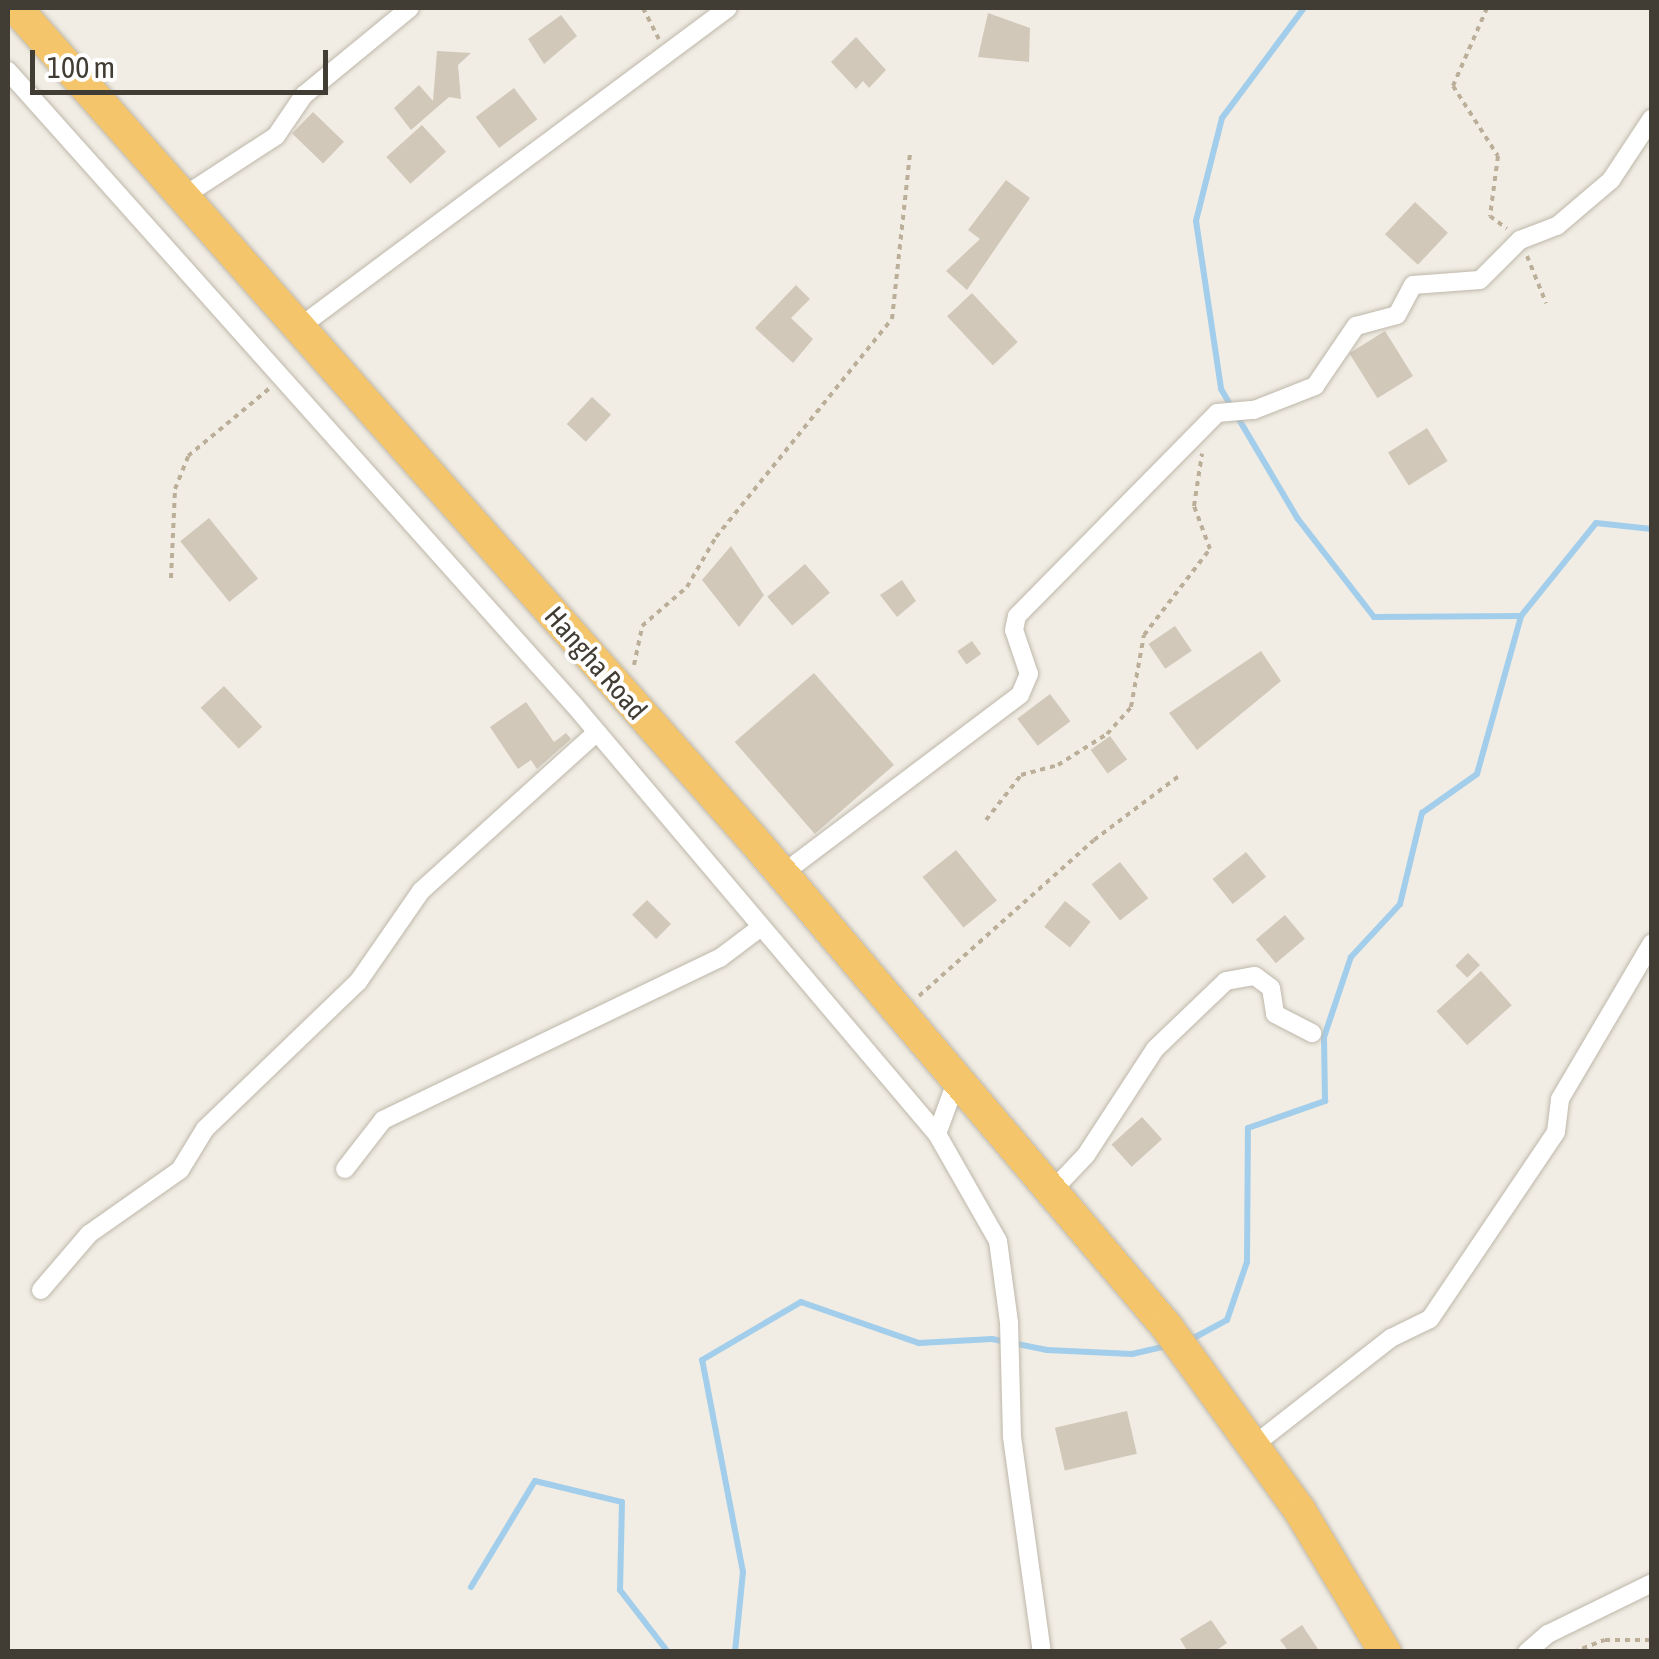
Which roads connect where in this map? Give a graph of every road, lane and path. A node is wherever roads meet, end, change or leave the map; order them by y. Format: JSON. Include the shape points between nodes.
{"nodes":[{"id":1,"x":16,"y":8,"type":"edge"},
{"id":2,"x":410,"y":8,"type":"edge"},
{"id":3,"x":643,"y":8,"type":"edge"},
{"id":4,"x":728,"y":8,"type":"edge"},
{"id":5,"x":1487,"y":8,"type":"edge"},
{"id":6,"x":667,"y":53,"type":"junction"},
{"id":7,"x":8,"y":71,"type":"edge"},
{"id":8,"x":1652,"y":118,"type":"edge"},
{"id":9,"x":910,"y":152,"type":"dead end"},
{"id":10,"x":184,"y":196,"type":"junction"},
{"id":11,"x":1520,"y":240,"type":"junction"},
{"id":12,"x":1546,"y":303,"type":"dead end"},
{"id":13,"x":301,"y":326,"type":"junction"},
{"id":14,"x":282,"y":378,"type":"junction"},
{"id":15,"x":1216,"y":413,"type":"junction"},
{"id":16,"x":172,"y":578,"type":"dead end"},
{"id":17,"x":626,"y":699,"type":"junction"},
{"id":18,"x":597,"y":732,"type":"junction"},
{"id":19,"x":1178,"y":776,"type":"dead end"},
{"id":20,"x":986,"y":820,"type":"dead end"},
{"id":21,"x":781,"y":876,"type":"junction"},
{"id":22,"x":761,"y":927,"type":"junction"},
{"id":23,"x":1652,"y":944,"type":"edge"},
{"id":24,"x":898,"y":1015,"type":"junction"},
{"id":25,"x":1312,"y":1033,"type":"dead end"},
{"id":26,"x":956,"y":1082,"type":"junction"},
{"id":27,"x":937,"y":1134,"type":"junction"},
{"id":28,"x":345,"y":1169,"type":"dead end"},
{"id":29,"x":1050,"y":1193,"type":"junction"},
{"id":30,"x":41,"y":1290,"type":"dead end"},
{"id":31,"x":1254,"y":1445,"type":"junction"},
{"id":32,"x":1652,"y":1584,"type":"edge"},
{"id":33,"x":1652,"y":1640,"type":"edge"},
{"id":34,"x":1042,"y":1652,"type":"edge"},
{"id":35,"x":1385,"y":1652,"type":"edge"},
{"id":36,"x":1527,"y":1652,"type":"edge"},
{"id":37,"x":1573,"y":1652,"type":"edge"}],
"edges":[{"from":1,"to":10,"type":"highway","name":"Hangha Road"},
{"from":2,"to":10,"type":"street","via":[[304,95],[276,136]]},
{"from":3,"to":6,"type":"path"},
{"from":4,"to":6,"type":"street"},
{"from":5,"to":11,"type":"path","via":[[1453,86],[1498,156],[1490,216]]},
{"from":6,"to":13,"type":"street"},
{"from":7,"to":14,"type":"street"},
{"from":8,"to":11,"type":"street","via":[[1610,180],[1557,226]]},
{"from":9,"to":17,"type":"path","via":[[892,319],[716,536],[687,587],[642,626]]},
{"from":10,"to":13,"type":"highway","name":"Hangha Road"},
{"from":11,"to":12,"type":"path"},
{"from":11,"to":15,"type":"street","via":[[1480,280],[1413,285],[1398,315],[1356,326],[1315,386],[1254,410]]},
{"from":13,"to":17,"type":"highway","name":"Hangha Road"},
{"from":14,"to":16,"type":"path","via":[[188,456],[175,489]]},
{"from":14,"to":18,"type":"street"},
{"from":15,"to":20,"type":"path","via":[[1204,441],[1194,506],[1210,550],[1144,636],[1131,706],[1107,734],[1058,765],[1021,776]]},
{"from":15,"to":21,"type":"street","via":[[1017,616],[1014,630],[1029,674],[1020,694]]},
{"from":17,"to":21,"type":"highway","name":"Hangha Road"},
{"from":18,"to":22,"type":"street"},
{"from":18,"to":30,"type":"street","via":[[421,891],[358,982],[206,1129],[180,1170],[90,1234]]},
{"from":19,"to":24,"type":"path","via":[[1094,840]]},
{"from":21,"to":24,"type":"highway","name":"Hangha Road"},
{"from":22,"to":27,"type":"street"},
{"from":22,"to":28,"type":"street","via":[[720,958],[383,1120]]},
{"from":23,"to":31,"type":"street","via":[[1560,1099],[1556,1132],[1430,1320],[1391,1338]]},
{"from":24,"to":26,"type":"highway","name":"Hangha Road"},
{"from":25,"to":29,"type":"street","via":[[1276,1014],[1271,988],[1255,976],[1226,981],[1155,1048],[1086,1155]]},
{"from":26,"to":27,"type":"street"},
{"from":26,"to":29,"type":"highway","name":"Hangha Road"},
{"from":27,"to":34,"type":"street","via":[[998,1241],[1009,1322],[1012,1436]]},
{"from":29,"to":31,"type":"highway","name":"Hangha Road","via":[[1167,1326]]},
{"from":31,"to":35,"type":"highway","name":"Hangha Road","via":[[1373,1622]]},
{"from":32,"to":36,"type":"street","via":[[1548,1634]]},
{"from":33,"to":37,"type":"path","via":[[1605,1640]]}]}
